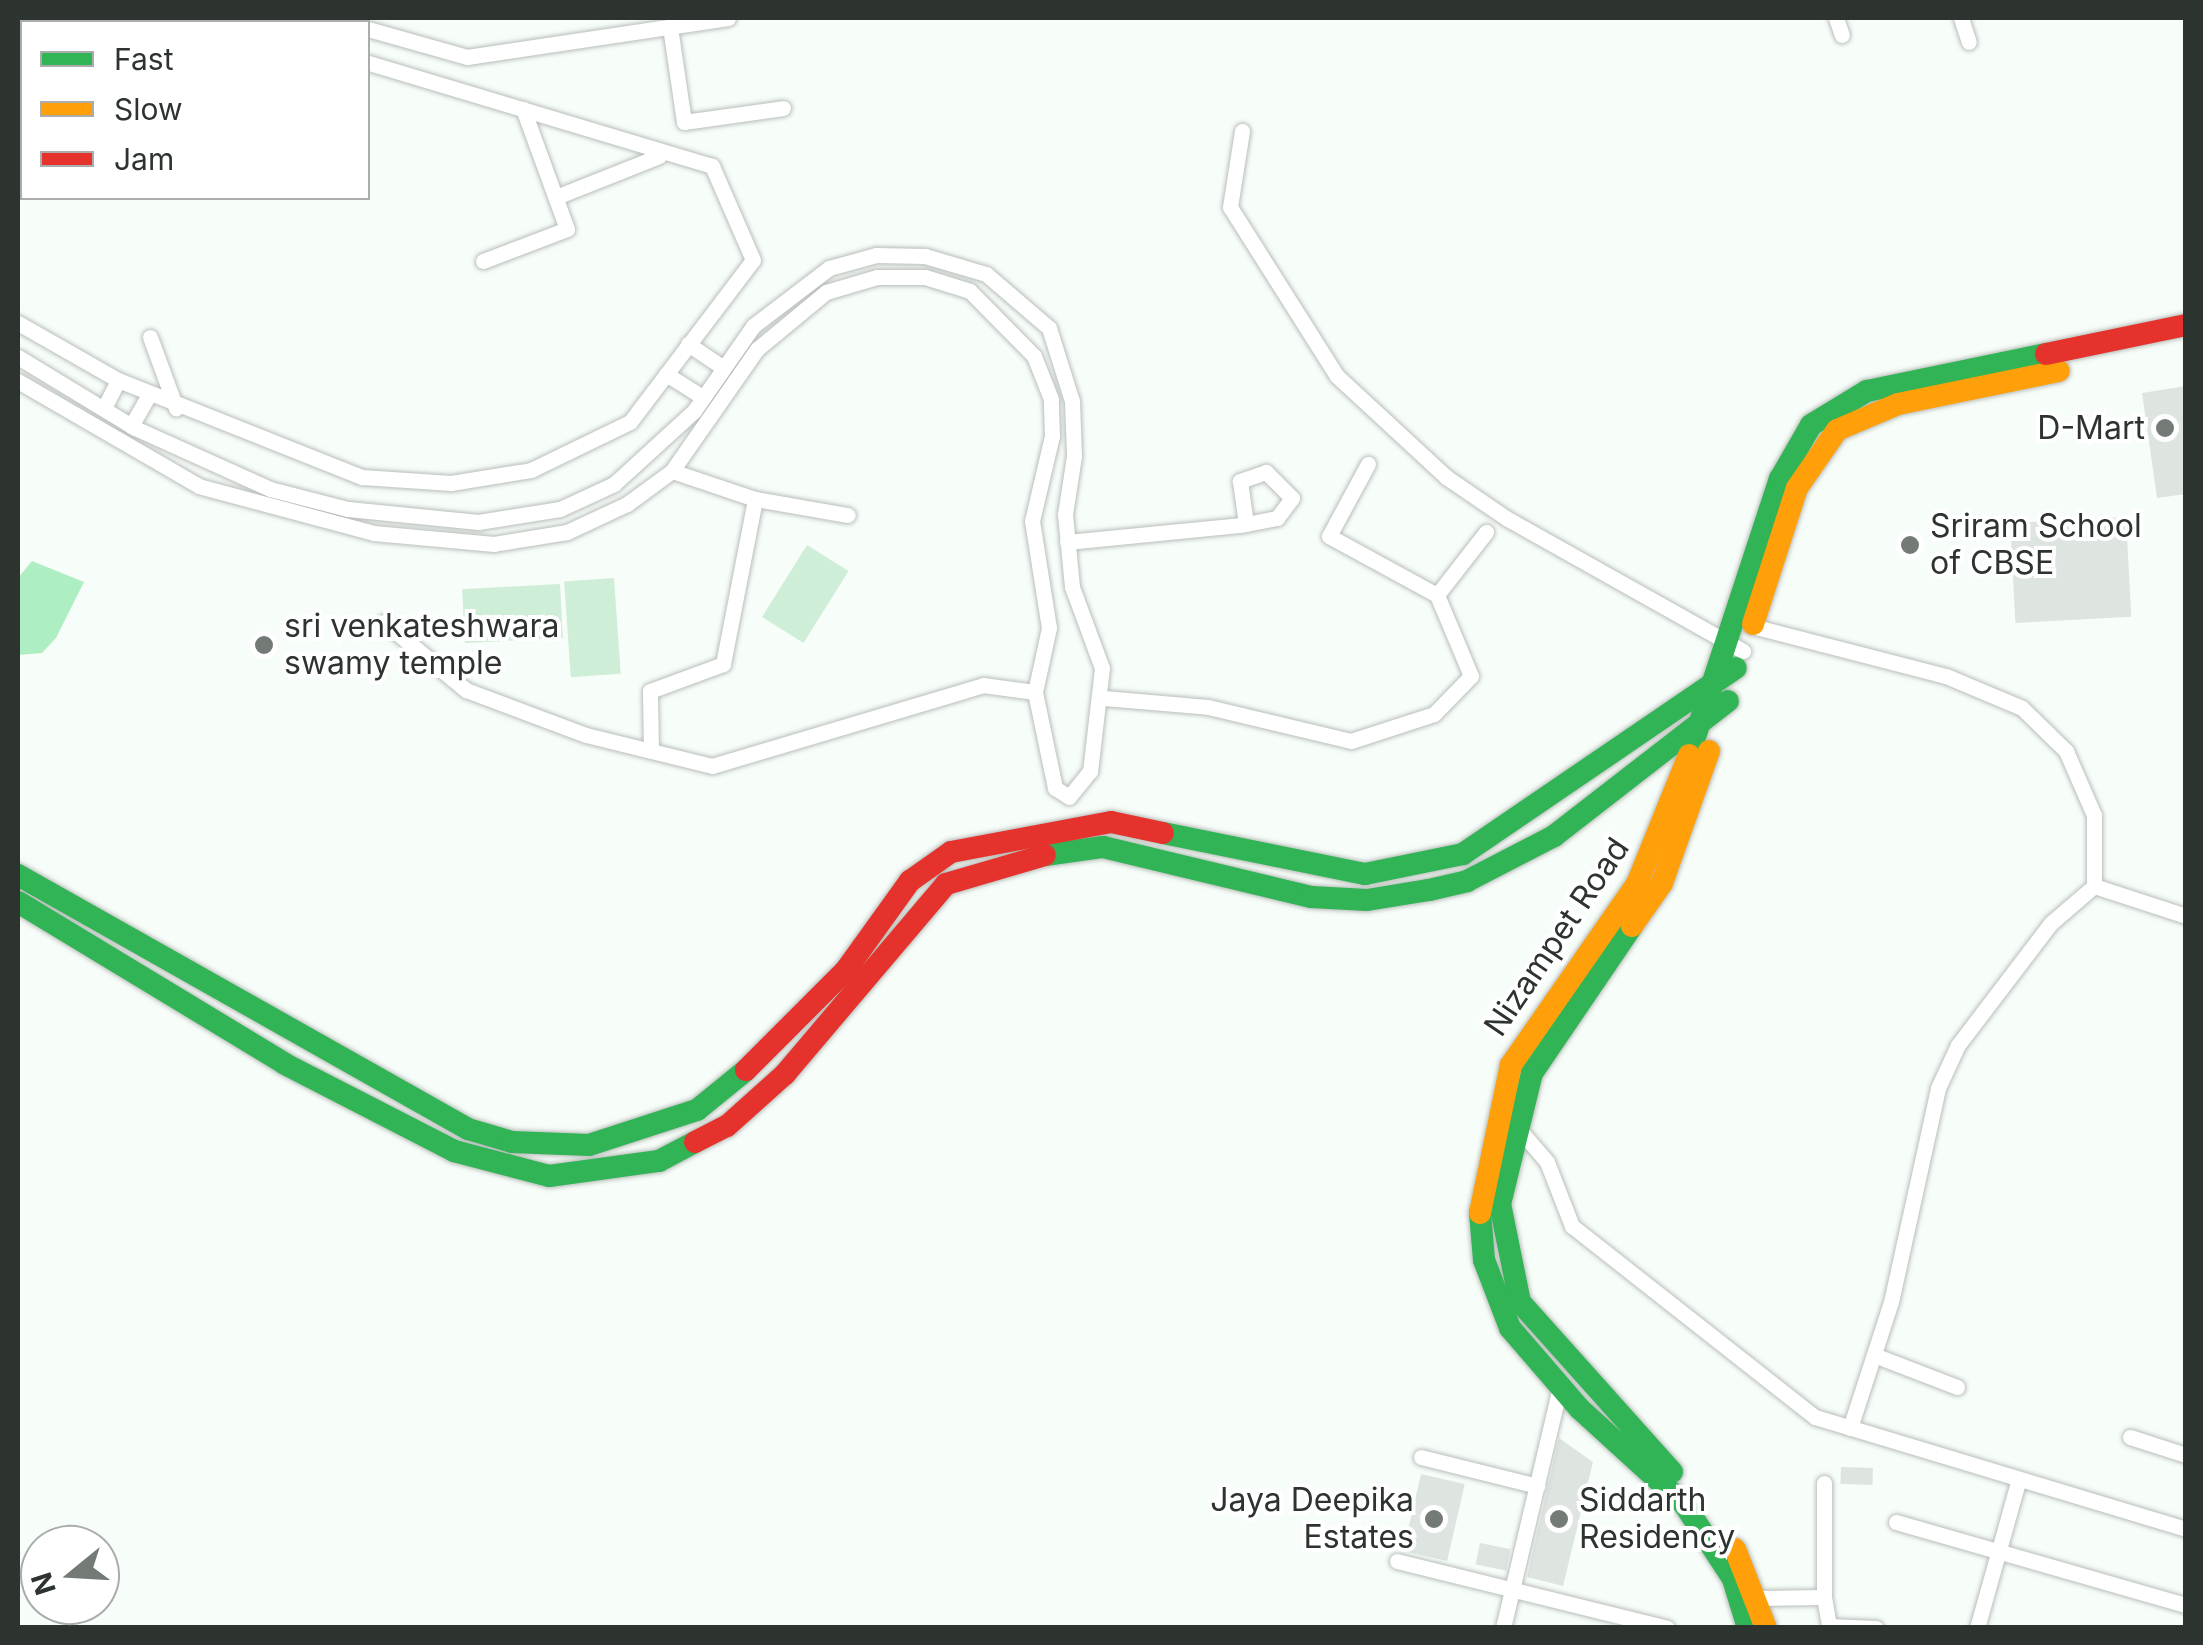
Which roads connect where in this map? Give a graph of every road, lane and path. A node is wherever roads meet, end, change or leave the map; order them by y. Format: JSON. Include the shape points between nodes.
{"nodes":[{"id":1,"x":728,"y":18,"type":"edge"},
{"id":2,"x":1836,"y":18,"type":"edge"},
{"id":3,"x":1961,"y":18,"type":"edge"},
{"id":4,"x":370,"y":24,"type":"edge"},
{"id":5,"x":670,"y":27,"type":"junction"},
{"id":6,"x":1842,"y":35,"type":"dead end"},
{"id":7,"x":1969,"y":42,"type":"dead end"},
{"id":8,"x":370,"y":64,"type":"edge"},
{"id":9,"x":783,"y":108,"type":"dead end"},
{"id":10,"x":524,"y":110,"type":"junction"},
{"id":11,"x":1242,"y":131,"type":"dead end"},
{"id":12,"x":659,"y":156,"type":"junction"},
{"id":13,"x":556,"y":197,"type":"junction"},
{"id":14,"x":483,"y":261,"type":"dead end"},
{"id":15,"x":18,"y":323,"type":"edge"},
{"id":16,"x":2186,"y":325,"type":"edge"},
{"id":17,"x":150,"y":337,"type":"dead end"},
{"id":18,"x":2186,"y":341,"type":"edge"},
{"id":19,"x":688,"y":344,"type":"junction"},
{"id":20,"x":18,"y":357,"type":"edge"},
{"id":21,"x":721,"y":366,"type":"junction"},
{"id":22,"x":666,"y":374,"type":"junction"},
{"id":23,"x":118,"y":380,"type":"junction"},
{"id":24,"x":18,"y":381,"type":"edge"},
{"id":25,"x":150,"y":395,"type":"junction"},
{"id":26,"x":701,"y":396,"type":"junction"},
{"id":27,"x":104,"y":408,"type":"junction"},
{"id":28,"x":176,"y":408,"type":"junction"},
{"id":29,"x":127,"y":423,"type":"junction"},
{"id":30,"x":112,"y":437,"type":"junction"},
{"id":31,"x":1368,"y":464,"type":"dead end"},
{"id":32,"x":635,"y":467,"type":"junction"},
{"id":33,"x":672,"y":471,"type":"junction"},
{"id":34,"x":650,"y":487,"type":"junction"},
{"id":35,"x":756,"y":499,"type":"junction"},
{"id":36,"x":848,"y":515,"type":"dead end"},
{"id":37,"x":1246,"y":524,"type":"dead end"},
{"id":38,"x":1486,"y":532,"type":"dead end"},
{"id":39,"x":1067,"y":542,"type":"junction"},
{"id":40,"x":1437,"y":595,"type":"junction"},
{"id":41,"x":384,"y":622,"type":"dead end"},
{"id":42,"x":1080,"y":622,"type":"junction"},
{"id":43,"x":1752,"y":626,"type":"junction"},
{"id":44,"x":1049,"y":628,"type":"junction"},
{"id":45,"x":1730,"y":669,"type":"junction"},
{"id":46,"x":1035,"y":692,"type":"junction"},
{"id":47,"x":1104,"y":698,"type":"junction"},
{"id":48,"x":1704,"y":719,"type":"junction"},
{"id":49,"x":1653,"y":724,"type":"junction"},
{"id":50,"x":650,"y":751,"type":"junction"},
{"id":51,"x":1659,"y":754,"type":"junction"},
{"id":52,"x":1069,"y":796,"type":"junction"},
{"id":53,"x":1072,"y":825,"type":"junction"},
{"id":54,"x":1074,"y":850,"type":"junction"},
{"id":55,"x":18,"y":875,"type":"edge"},
{"id":56,"x":2094,"y":886,"type":"junction"},
{"id":57,"x":18,"y":902,"type":"edge"},
{"id":58,"x":2186,"y":916,"type":"edge"},
{"id":59,"x":1515,"y":1124,"type":"junction"},
{"id":60,"x":1874,"y":1355,"type":"junction"},
{"id":61,"x":1560,"y":1387,"type":"junction"},
{"id":62,"x":1957,"y":1387,"type":"dead end"},
{"id":63,"x":1850,"y":1428,"type":"junction"},
{"id":64,"x":2130,"y":1437,"type":"dead end"},
{"id":65,"x":2186,"y":1455,"type":"edge"},
{"id":66,"x":1421,"y":1457,"type":"dead end"},
{"id":67,"x":2020,"y":1479,"type":"junction"},
{"id":68,"x":1824,"y":1483,"type":"dead end"},
{"id":69,"x":1536,"y":1486,"type":"junction"},
{"id":70,"x":1896,"y":1522,"type":"dead end"},
{"id":71,"x":2186,"y":1529,"type":"edge"},
{"id":72,"x":1995,"y":1550,"type":"junction"},
{"id":73,"x":1397,"y":1562,"type":"dead end"},
{"id":74,"x":1511,"y":1593,"type":"junction"},
{"id":75,"x":1824,"y":1596,"type":"junction"},
{"id":76,"x":1758,"y":1598,"type":"junction"},
{"id":77,"x":2186,"y":1605,"type":"edge"},
{"id":78,"x":1502,"y":1628,"type":"edge"},
{"id":79,"x":1668,"y":1628,"type":"edge"},
{"id":80,"x":1748,"y":1628,"type":"edge"},
{"id":81,"x":1766,"y":1628,"type":"edge"},
{"id":82,"x":1876,"y":1628,"type":"edge"},
{"id":83,"x":1976,"y":1628,"type":"edge"}],
"edges":[{"from":1,"to":5,"type":"street"},
{"from":2,"to":6,"type":"street"},
{"from":3,"to":7,"type":"street"},
{"from":4,"to":5,"type":"street","via":[[467,57]]},
{"from":5,"to":9,"type":"street","via":[[684,122]]},
{"from":8,"to":10,"type":"street"},
{"from":10,"to":12,"type":"street"},
{"from":10,"to":13,"type":"street"},
{"from":11,"to":45,"type":"street","via":[[1230,207],[1337,376],[1491,508]]},
{"from":12,"to":13,"type":"street"},
{"from":12,"to":19,"type":"street","via":[[719,171],[752,253]]},
{"from":13,"to":14,"type":"street","via":[[567,229]]},
{"from":15,"to":23,"type":"street"},
{"from":16,"to":45,"type":"street","name":"Nizampet Road","via":[[1867,391],[1827,411],[1794,446],[1780,479]]},
{"from":17,"to":28,"type":"street"},
{"from":18,"to":43,"type":"street","name":"Nizampet Road","via":[[1852,418],[1817,452],[1798,488]]},
{"from":19,"to":21,"type":"street"},
{"from":19,"to":22,"type":"street"},
{"from":20,"to":27,"type":"street"},
{"from":21,"to":26,"type":"street"},
{"from":21,"to":39,"type":"street","via":[[789,292],[829,268],[876,255],[926,256],[986,274],[1049,328],[1062,360],[1074,456]]},
{"from":22,"to":26,"type":"street"},
{"from":22,"to":28,"type":"street","via":[[630,422],[598,440],[532,470],[451,483],[362,477]]},
{"from":23,"to":25,"type":"street"},
{"from":23,"to":27,"type":"street"},
{"from":24,"to":30,"type":"street"},
{"from":25,"to":28,"type":"street"},
{"from":25,"to":29,"type":"street"},
{"from":26,"to":32,"type":"street"},
{"from":27,"to":29,"type":"street"},
{"from":29,"to":30,"type":"street"},
{"from":29,"to":32,"type":"street","via":[[270,489],[428,520],[478,522],[560,509]]},
{"from":30,"to":34,"type":"street","via":[[198,486],[427,542],[494,544],[567,532]]},
{"from":31,"to":40,"type":"street","via":[[1330,536]]},
{"from":32,"to":34,"type":"street"},
{"from":33,"to":34,"type":"street"},
{"from":33,"to":35,"type":"street"},
{"from":33,"to":44,"type":"street","via":[[758,350],[826,292],[877,276],[925,277],[970,291],[1034,356],[1050,399],[1052,436],[1032,521]]},
{"from":35,"to":36,"type":"street"},
{"from":35,"to":50,"type":"street","via":[[723,664],[650,691]]},
{"from":37,"to":39,"type":"street"},
{"from":38,"to":40,"type":"street"},
{"from":39,"to":42,"type":"street"},
{"from":40,"to":47,"type":"street","via":[[1472,676],[1434,714],[1351,740],[1208,707]]},
{"from":41,"to":50,"type":"street","via":[[466,690]]},
{"from":42,"to":44,"type":"street"},
{"from":42,"to":47,"type":"street","via":[[1102,668]]},
{"from":43,"to":45,"type":"street","name":"Nizampet Road"},
{"from":43,"to":56,"type":"street","via":[[1946,676],[2022,708],[2066,751],[2094,815]]},
{"from":44,"to":46,"type":"street"},
{"from":45,"to":48,"type":"street","name":"Nizampet Road"},
{"from":45,"to":49,"type":"street"},
{"from":45,"to":59,"type":"street","name":"Nizampet Road","via":[[1662,883],[1532,1072]]},
{"from":46,"to":50,"type":"street","via":[[983,685],[712,766]]},
{"from":46,"to":52,"type":"street","via":[[1051,780]]},
{"from":47,"to":52,"type":"street","via":[[1090,771]]},
{"from":48,"to":51,"type":"street"},
{"from":48,"to":61,"type":"street","name":"Nizampet Road","via":[[1637,884],[1511,1065],[1489,1150],[1479,1217],[1484,1260],[1510,1328]]},
{"from":49,"to":51,"type":"street"},
{"from":49,"to":53,"type":"street","via":[[1463,854],[1365,874],[1111,822]]},
{"from":51,"to":54,"type":"street","via":[[1511,861],[1467,880],[1382,900],[1312,896],[1138,851]]},
{"from":52,"to":53,"type":"street"},
{"from":53,"to":54,"type":"street"},
{"from":53,"to":55,"type":"street","via":[[980,844],[934,863],[754,1064],[697,1110],[588,1145],[512,1142],[468,1128]]},
{"from":54,"to":57,"type":"street","via":[[1006,860],[926,899],[820,1036],[728,1126],[658,1161],[549,1176],[454,1151],[352,1099]]},
{"from":56,"to":58,"type":"street"},
{"from":56,"to":60,"type":"street","via":[[2052,923],[1944,1074]]},
{"from":59,"to":63,"type":"street","via":[[1547,1162],[1572,1226],[1814,1417]]},
{"from":59,"to":76,"type":"street","name":"Nizampet Road","via":[[1500,1204],[1520,1302],[1569,1366],[1699,1500]]},
{"from":60,"to":62,"type":"street"},
{"from":60,"to":63,"type":"street"},
{"from":61,"to":69,"type":"street"},
{"from":61,"to":80,"type":"street","name":"Nizampet Road","via":[[1684,1504],[1733,1579]]},
{"from":63,"to":67,"type":"street"},
{"from":64,"to":65,"type":"street"},
{"from":66,"to":69,"type":"street"},
{"from":67,"to":71,"type":"street"},
{"from":67,"to":72,"type":"street"},
{"from":68,"to":75,"type":"street"},
{"from":69,"to":74,"type":"street"},
{"from":70,"to":72,"type":"street"},
{"from":72,"to":77,"type":"street"},
{"from":72,"to":83,"type":"street"},
{"from":73,"to":74,"type":"street"},
{"from":74,"to":78,"type":"street"},
{"from":74,"to":79,"type":"street"},
{"from":75,"to":76,"type":"street"},
{"from":75,"to":82,"type":"street","via":[[1829,1626]]},
{"from":76,"to":81,"type":"street","name":"Nizampet Road"}]}
